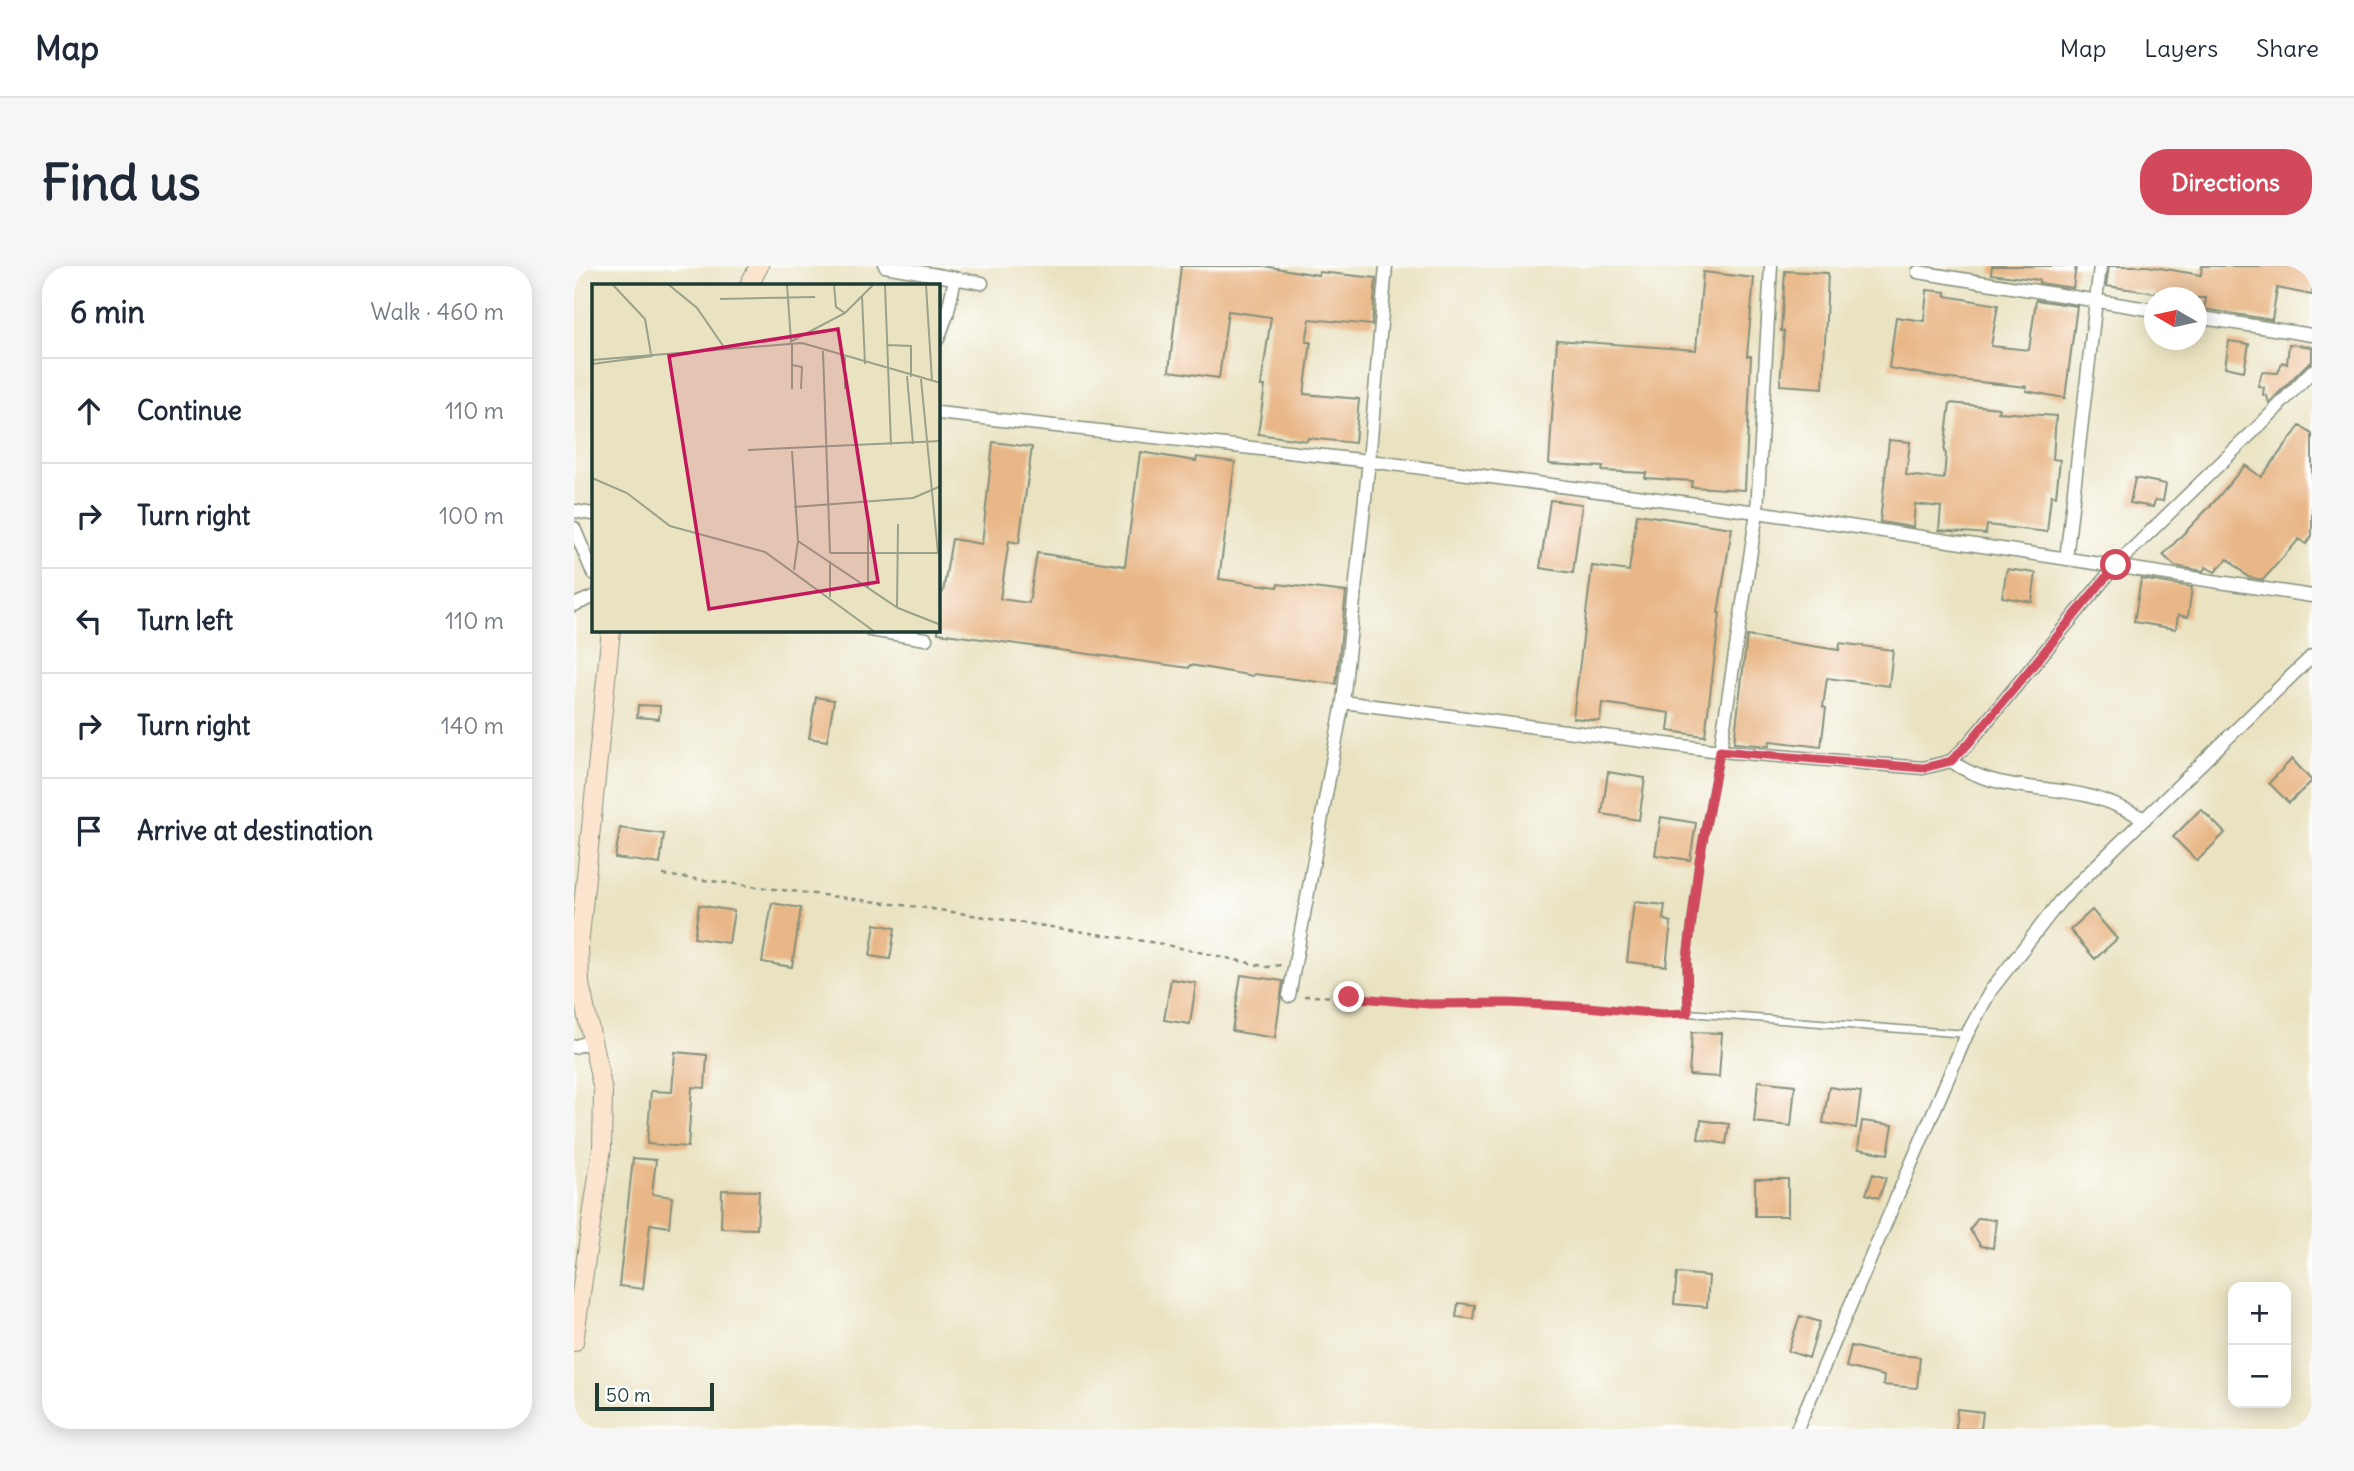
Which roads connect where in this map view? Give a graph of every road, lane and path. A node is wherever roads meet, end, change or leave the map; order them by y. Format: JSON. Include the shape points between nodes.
{"nodes":[{"id":1,"x":759,"y":266,"type":"edge"},
{"id":2,"x":885,"y":266,"type":"edge"},
{"id":3,"x":1386,"y":266,"type":"edge"},
{"id":4,"x":1771,"y":266,"type":"edge"},
{"id":5,"x":2100,"y":266,"type":"edge"},
{"id":6,"x":1918,"y":272,"type":"dead end"},
{"id":7,"x":955,"y":279,"type":"junction"},
{"id":8,"x":982,"y":283,"type":"dead end"},
{"id":9,"x":750,"y":284,"type":"edge"},
{"id":10,"x":2095,"y":301,"type":"junction"},
{"id":11,"x":2144,"y":308,"type":"edge"},
{"id":12,"x":2207,"y":319,"type":"edge"},
{"id":13,"x":940,"y":334,"type":"edge"},
{"id":14,"x":2312,"y":335,"type":"edge"},
{"id":15,"x":2312,"y":371,"type":"edge"},
{"id":16,"x":940,"y":413,"type":"edge"},
{"id":17,"x":1369,"y":461,"type":"junction"},
{"id":18,"x":574,"y":512,"type":"edge"},
{"id":19,"x":1757,"y":512,"type":"junction"},
{"id":20,"x":592,"y":514,"type":"edge"},
{"id":21,"x":574,"y":528,"type":"edge"},
{"id":22,"x":2066,"y":559,"type":"junction"},
{"id":23,"x":2116,"y":565,"type":"junction"},
{"id":24,"x":592,"y":571,"type":"edge"},
{"id":25,"x":2312,"y":596,"type":"edge"},
{"id":26,"x":592,"y":597,"type":"edge"},
{"id":27,"x":574,"y":604,"type":"edge"},
{"id":28,"x":611,"y":632,"type":"edge"},
{"id":29,"x":882,"y":632,"type":"edge"},
{"id":30,"x":926,"y":639,"type":"dead end"},
{"id":31,"x":2312,"y":656,"type":"edge"},
{"id":32,"x":1343,"y":702,"type":"junction"},
{"id":33,"x":1720,"y":751,"type":"junction"},
{"id":34,"x":1951,"y":761,"type":"junction"},
{"id":35,"x":2145,"y":819,"type":"junction"},
{"id":36,"x":663,"y":875,"type":"dead end"},
{"id":37,"x":1297,"y":954,"type":"junction"},
{"id":38,"x":1289,"y":996,"type":"joint"},
{"id":39,"x":1688,"y":1013,"type":"junction"},
{"id":40,"x":1967,"y":1034,"type":"junction"},
{"id":41,"x":593,"y":1040,"type":"junction"},
{"id":42,"x":574,"y":1047,"type":"edge"},
{"id":43,"x":574,"y":1342,"type":"edge"},
{"id":44,"x":1797,"y":1429,"type":"edge"}],
"edges":[{"from":1,"to":9,"type":"street"},
{"from":2,"to":7,"type":"street"},
{"from":3,"to":17,"type":"street"},
{"from":4,"to":19,"type":"street"},
{"from":5,"to":10,"type":"street"},
{"from":6,"to":10,"type":"street"},
{"from":7,"to":8,"type":"street"},
{"from":7,"to":13,"type":"street"},
{"from":10,"to":11,"type":"street"},
{"from":10,"to":22,"type":"street"},
{"from":12,"to":14,"type":"street"},
{"from":15,"to":23,"type":"street"},
{"from":16,"to":17,"type":"street"},
{"from":17,"to":19,"type":"street"},
{"from":17,"to":32,"type":"street"},
{"from":18,"to":20,"type":"street"},
{"from":19,"to":22,"type":"street"},
{"from":19,"to":33,"type":"street"},
{"from":21,"to":24,"type":"street"},
{"from":22,"to":23,"type":"street"},
{"from":23,"to":25,"type":"street"},
{"from":23,"to":34,"type":"street"},
{"from":26,"to":27,"type":"street"},
{"from":28,"to":41,"type":"street","via":[[579,946],[580,984]]},
{"from":29,"to":30,"type":"street"},
{"from":31,"to":35,"type":"street"},
{"from":32,"to":33,"type":"street"},
{"from":32,"to":37,"type":"street"},
{"from":33,"to":34,"type":"street","via":[[1923,768]]},
{"from":33,"to":39,"type":"lane","via":[[1687,960]]},
{"from":34,"to":35,"type":"street","via":[[1965,771],[2008,786],[2084,795]]},
{"from":35,"to":40,"type":"street","via":[[2060,901],[1991,990]]},
{"from":36,"to":37,"type":"path","via":[[1131,939],[1268,967],[1285,965]]},
{"from":37,"to":38,"type":"street"},
{"from":38,"to":39,"type":"path"},
{"from":39,"to":40,"type":"lane"},
{"from":40,"to":44,"type":"street"},
{"from":41,"to":42,"type":"street"},
{"from":41,"to":43,"type":"street","via":[[604,1117]]}]}
